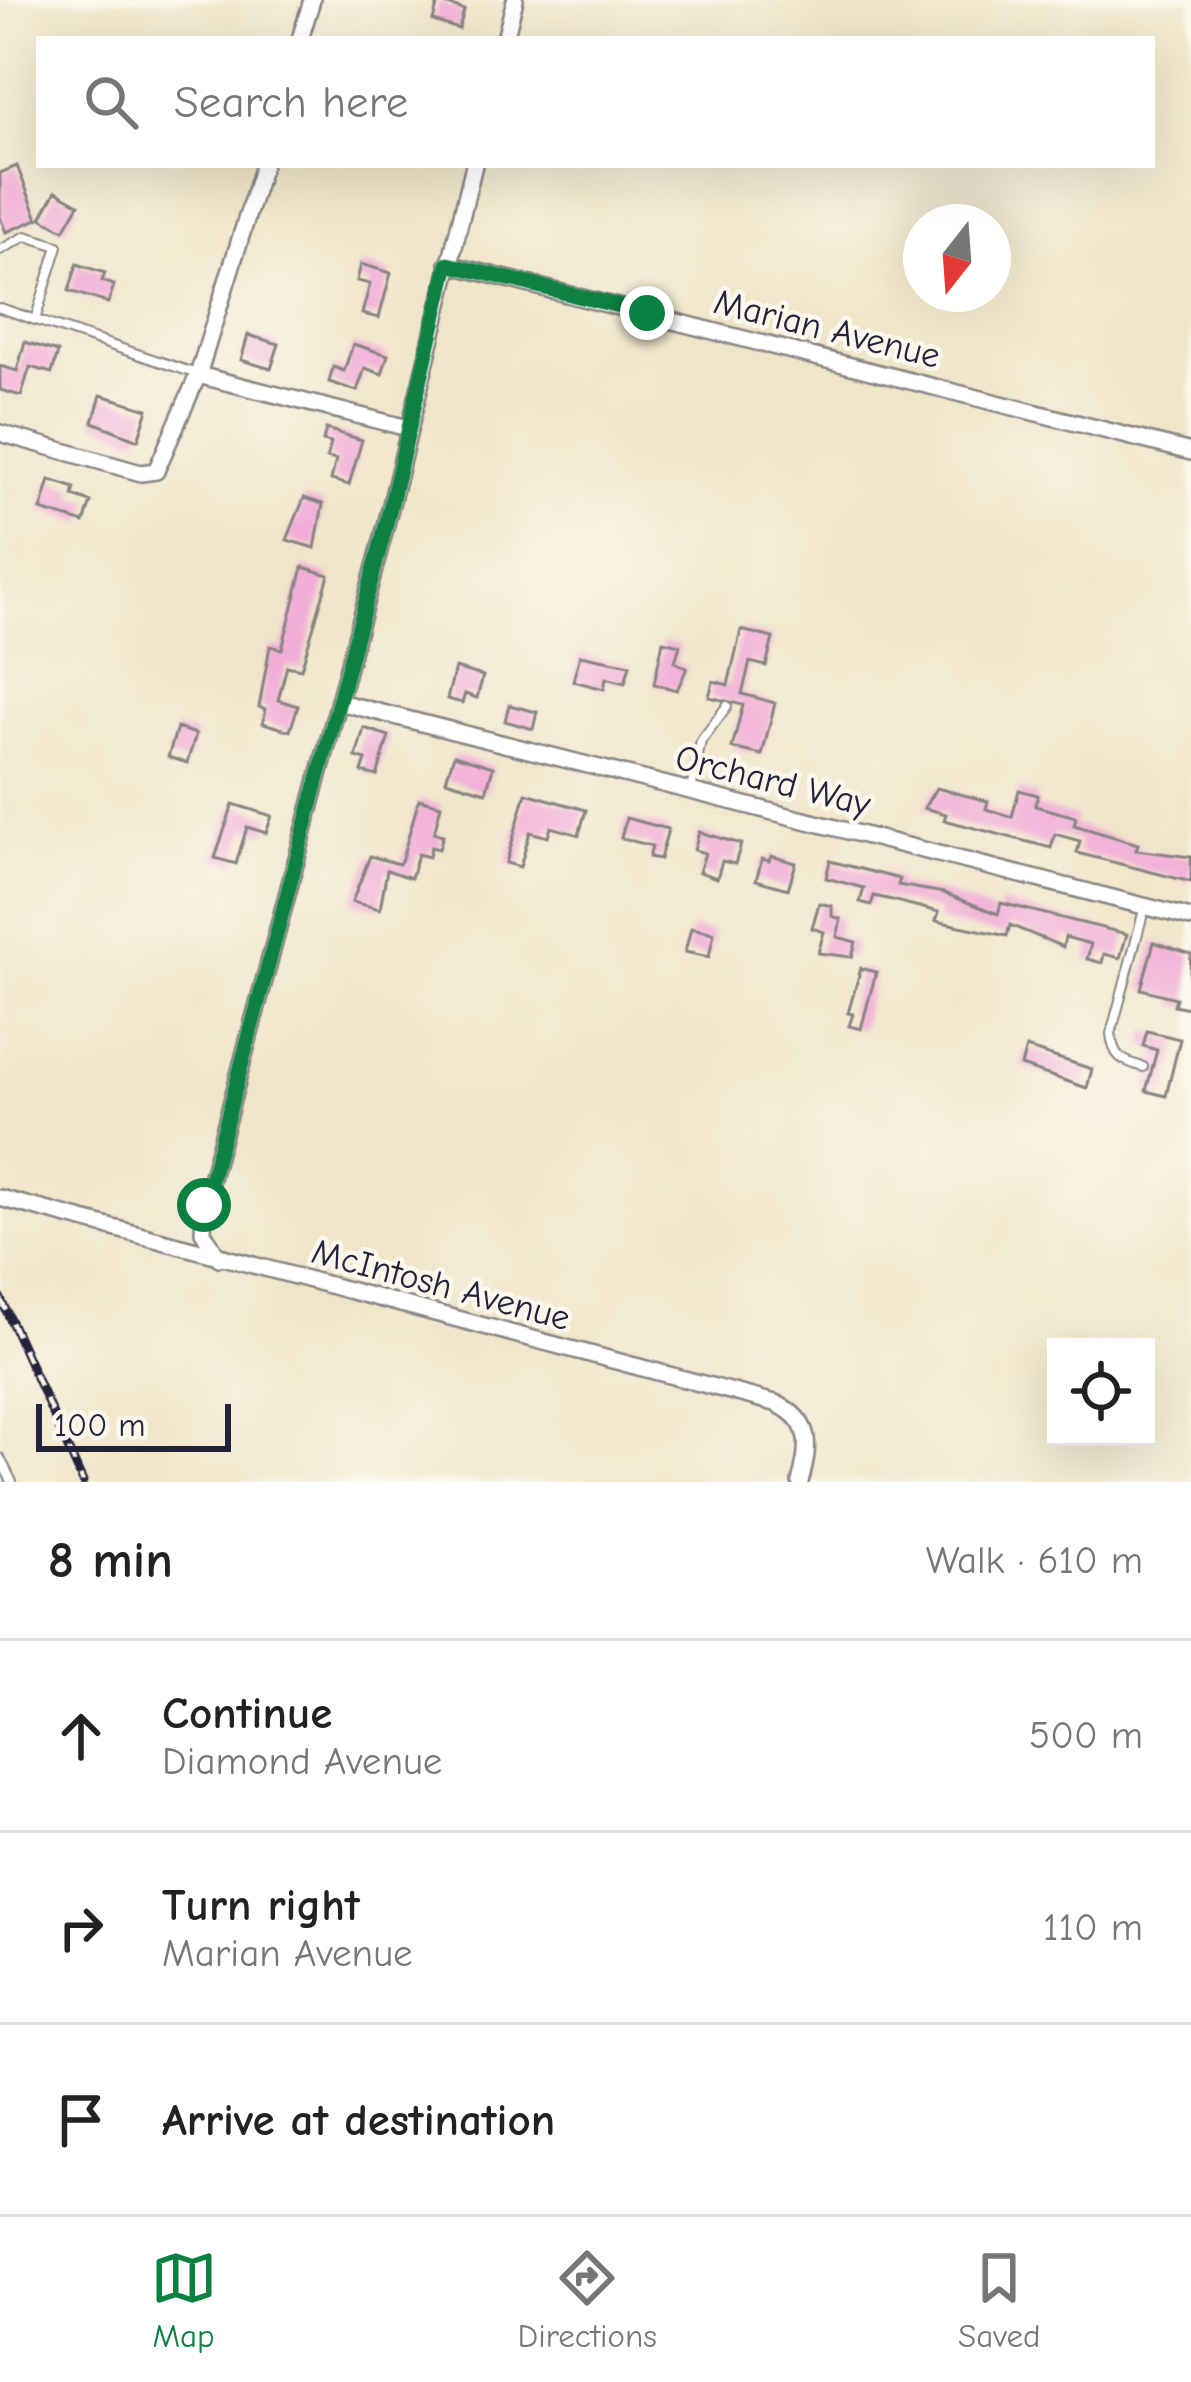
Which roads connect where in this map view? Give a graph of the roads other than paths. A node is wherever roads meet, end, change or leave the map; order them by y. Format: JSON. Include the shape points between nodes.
{"nodes":[{"id":1,"x":312,"y":0,"type":"edge"},
{"id":2,"x":515,"y":0,"type":"edge"},
{"id":3,"x":301,"y":36,"type":"edge"},
{"id":4,"x":506,"y":36,"type":"edge"},
{"id":5,"x":262,"y":168,"type":"edge"},
{"id":6,"x":473,"y":168,"type":"edge"},
{"id":7,"x":0,"y":250,"type":"edge"},
{"id":8,"x":448,"y":264,"type":"junction"},
{"id":9,"x":0,"y":308,"type":"edge"},
{"id":10,"x":35,"y":320,"type":"junction"},
{"id":11,"x":198,"y":375,"type":"junction"},
{"id":12,"x":408,"y":428,"type":"junction"},
{"id":13,"x":0,"y":433,"type":"edge"},
{"id":14,"x":1191,"y":452,"type":"edge"},
{"id":15,"x":339,"y":702,"type":"junction"},
{"id":16,"x":727,"y":706,"type":"dead end"},
{"id":17,"x":691,"y":791,"type":"junction"},
{"id":18,"x":1144,"y":906,"type":"junction"},
{"id":19,"x":1191,"y":918,"type":"edge"},
{"id":20,"x":1143,"y":1067,"type":"dead end"},
{"id":21,"x":0,"y":1198,"type":"edge"},
{"id":22,"x":219,"y":1258,"type":"junction"},
{"id":23,"x":0,"y":1458,"type":"edge"},
{"id":24,"x":12,"y":1482,"type":"edge"},
{"id":25,"x":800,"y":1482,"type":"edge"}],
"edges":[{"from":1,"to":3,"type":"street"},
{"from":2,"to":4,"type":"street"},
{"from":5,"to":11,"type":"street"},
{"from":6,"to":8,"type":"street"},
{"from":7,"to":10,"type":"lane","via":[[26,236],[58,246]]},
{"from":8,"to":12,"type":"street"},
{"from":8,"to":14,"type":"street","name":"Marian Avenue"},
{"from":9,"to":10,"type":"lane"},
{"from":10,"to":11,"type":"lane"},
{"from":11,"to":12,"type":"street"},
{"from":11,"to":13,"type":"street","via":[[156,471]]},
{"from":12,"to":15,"type":"street"},
{"from":15,"to":17,"type":"street","name":"Orchard Way"},
{"from":15,"to":22,"type":"street","via":[[204,1205],[203,1232]]},
{"from":16,"to":17,"type":"lane","via":[[701,741]]},
{"from":17,"to":18,"type":"street","name":"Orchard Way"},
{"from":18,"to":19,"type":"street","name":"Orchard Way"},
{"from":18,"to":20,"type":"lane","via":[[1111,1034],[1122,1061]]},
{"from":21,"to":22,"type":"street","name":"McIntosh Avenue"},
{"from":22,"to":25,"type":"street","name":"McIntosh Avenue","via":[[775,1403],[806,1427]]},
{"from":23,"to":24,"type":"lane"}]}
